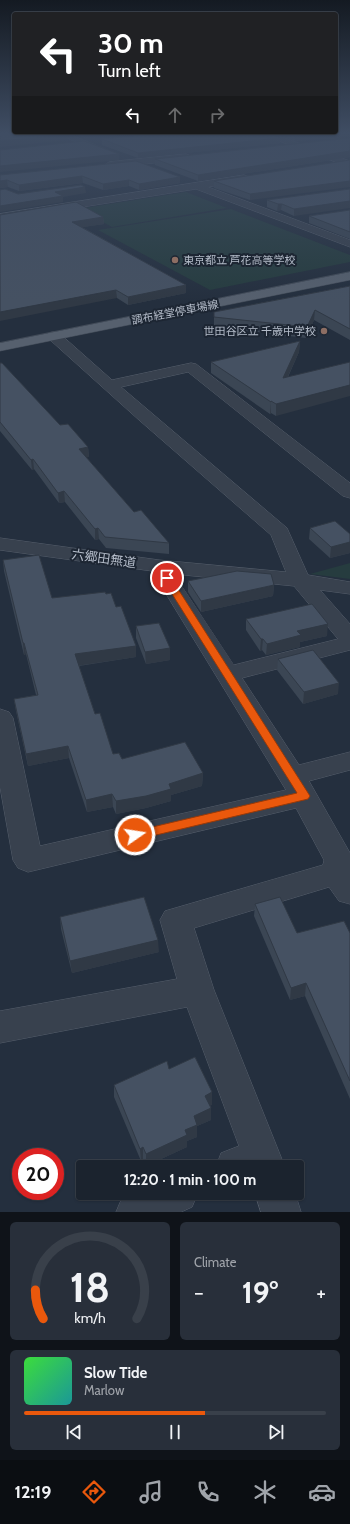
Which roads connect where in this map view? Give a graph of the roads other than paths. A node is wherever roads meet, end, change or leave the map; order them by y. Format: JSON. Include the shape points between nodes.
{"nodes":[{"id":1,"x":181,"y":189,"type":"edge"},
{"id":2,"x":205,"y":189,"type":"edge"},
{"id":3,"x":95,"y":192,"type":"edge"},
{"id":4,"x":113,"y":199,"type":"junction"},
{"id":5,"x":272,"y":202,"type":"edge"},
{"id":6,"x":249,"y":205,"type":"junction"},
{"id":7,"x":0,"y":217,"type":"edge"},
{"id":8,"x":312,"y":218,"type":"edge"},
{"id":9,"x":291,"y":221,"type":"junction"},
{"id":10,"x":350,"y":244,"type":"edge"},
{"id":11,"x":350,"y":276,"type":"edge"},
{"id":12,"x":54,"y":336,"type":"junction"},
{"id":13,"x":0,"y":347,"type":"edge"},
{"id":14,"x":109,"y":385,"type":"junction"},
{"id":15,"x":350,"y":492,"type":"edge"},
{"id":16,"x":0,"y":529,"type":"edge"},
{"id":17,"x":7,"y":545,"type":"edge"},
{"id":18,"x":159,"y":566,"type":"junction"},
{"id":19,"x":300,"y":580,"type":"junction"},
{"id":20,"x":350,"y":588,"type":"edge"},
{"id":21,"x":350,"y":638,"type":"edge"},
{"id":22,"x":350,"y":643,"type":"edge"},
{"id":23,"x":228,"y":674,"type":"junction"},
{"id":24,"x":0,"y":718,"type":"edge"},
{"id":25,"x":350,"y":761,"type":"edge"},
{"id":26,"x":298,"y":786,"type":"junction"},
{"id":27,"x":343,"y":883,"type":"edge"},
{"id":28,"x":197,"y":990,"type":"junction"},
{"id":29,"x":0,"y":1027,"type":"edge"},
{"id":30,"x":253,"y":1160,"type":"edge"},
{"id":31,"x":163,"y":1200,"type":"edge"},
{"id":32,"x":277,"y":1200,"type":"edge"},
{"id":33,"x":136,"y":1212,"type":"edge"},
{"id":34,"x":281,"y":1212,"type":"edge"}],
"edges":[{"from":1,"to":4,"type":"street"},
{"from":2,"to":6,"type":"street"},
{"from":3,"to":4,"type":"street"},
{"from":4,"to":7,"type":"street"},
{"from":5,"to":6,"type":"street"},
{"from":6,"to":9,"type":"street"},
{"from":8,"to":9,"type":"street"},
{"from":9,"to":10,"type":"street"},
{"from":11,"to":12,"type":"main road","name":"調布経堂停車場線"},
{"from":12,"to":13,"type":"main road","name":"調布経堂停車場線"},
{"from":12,"to":14,"type":"street"},
{"from":14,"to":15,"type":"street","via":[[192,368]]},
{"from":14,"to":19,"type":"street","via":[[280,532]]},
{"from":16,"to":17,"type":"street"},
{"from":17,"to":18,"type":"street","name":"六郷田無道"},
{"from":18,"to":19,"type":"street","name":"六郷田無道"},
{"from":18,"to":23,"type":"street"},
{"from":19,"to":20,"type":"street","name":"六郷田無道"},
{"from":19,"to":21,"type":"street"},
{"from":22,"to":23,"type":"street"},
{"from":23,"to":26,"type":"street"},
{"from":24,"to":26,"type":"street","via":[[28,860]]},
{"from":25,"to":26,"type":"street"},
{"from":26,"to":27,"type":"street","via":[[339,860]]},
{"from":27,"to":28,"type":"street","via":[[176,920]]},
{"from":28,"to":29,"type":"street"},
{"from":28,"to":30,"type":"street"},
{"from":31,"to":33,"type":"street"},
{"from":32,"to":34,"type":"street"}]}
